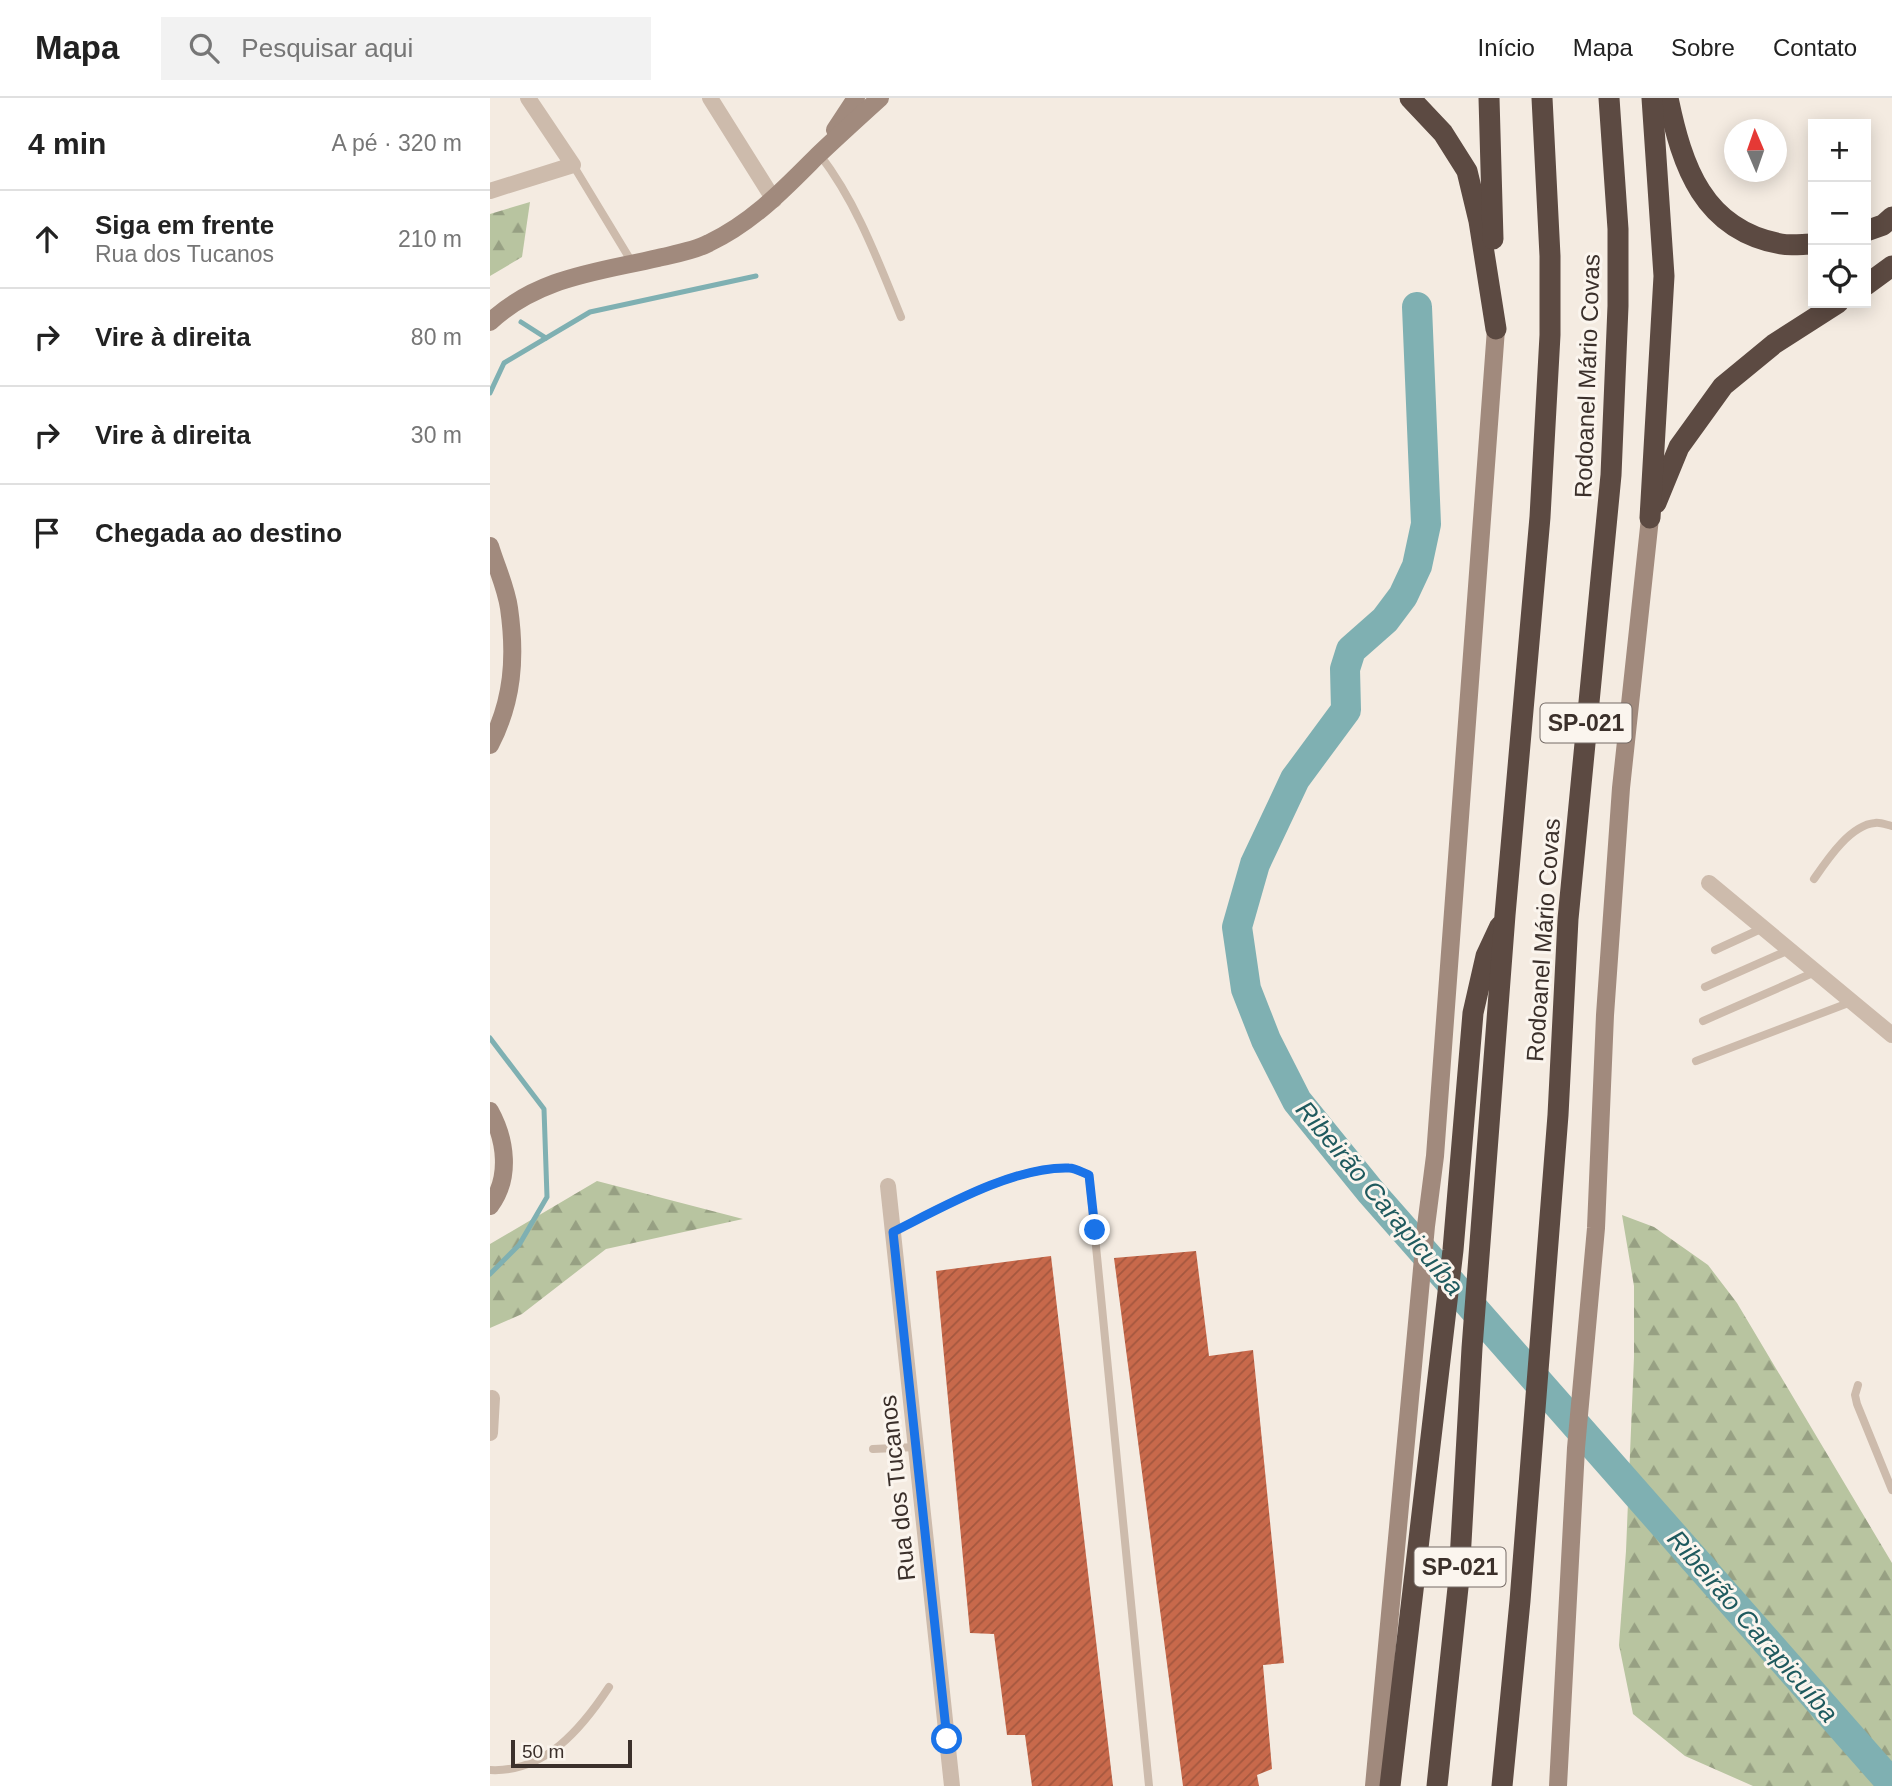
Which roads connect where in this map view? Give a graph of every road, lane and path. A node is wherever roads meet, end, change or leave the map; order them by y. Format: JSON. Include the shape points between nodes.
{"nodes":[{"id":1,"x":528,"y":98,"type":"edge"},
{"id":2,"x":710,"y":98,"type":"edge"},
{"id":3,"x":856,"y":98,"type":"edge"},
{"id":4,"x":880,"y":98,"type":"edge"},
{"id":5,"x":1410,"y":98,"type":"edge"},
{"id":6,"x":1489,"y":98,"type":"edge"},
{"id":7,"x":1542,"y":98,"type":"edge"},
{"id":8,"x":1609,"y":98,"type":"edge"},
{"id":9,"x":1652,"y":98,"type":"edge"},
{"id":10,"x":1668,"y":98,"type":"edge"},
{"id":11,"x":820,"y":154,"type":"junction"},
{"id":12,"x":573,"y":165,"type":"junction"},
{"id":13,"x":490,"y":191,"type":"edge"},
{"id":14,"x":774,"y":200,"type":"junction"},
{"id":15,"x":1892,"y":217,"type":"edge"},
{"id":16,"x":1871,"y":229,"type":"edge"},
{"id":17,"x":1808,"y":244,"type":"edge"},
{"id":18,"x":633,"y":264,"type":"junction"},
{"id":19,"x":1892,"y":266,"type":"edge"},
{"id":20,"x":1871,"y":281,"type":"edge"},
{"id":21,"x":1830,"y":308,"type":"edge"},
{"id":22,"x":496,"y":316,"type":"edge"},
{"id":23,"x":901,"y":317,"type":"dead end"},
{"id":24,"x":1496,"y":329,"type":"junction"},
{"id":25,"x":490,"y":332,"type":"edge"},
{"id":26,"x":1650,"y":518,"type":"junction"},
{"id":27,"x":490,"y":546,"type":"edge"},
{"id":28,"x":494,"y":568,"type":"edge"},
{"id":29,"x":490,"y":744,"type":"edge"},
{"id":30,"x":1892,"y":825,"type":"edge"},
{"id":31,"x":1814,"y":879,"type":"dead end"},
{"id":32,"x":1709,"y":883,"type":"dead end"},
{"id":33,"x":1505,"y":915,"type":"junction"},
{"id":34,"x":1763,"y":928,"type":"junction"},
{"id":35,"x":1715,"y":950,"type":"dead end"},
{"id":36,"x":1789,"y":950,"type":"junction"},
{"id":37,"x":1815,"y":972,"type":"junction"},
{"id":38,"x":1705,"y":987,"type":"dead end"},
{"id":39,"x":1850,"y":1002,"type":"junction"},
{"id":40,"x":1703,"y":1021,"type":"dead end"},
{"id":41,"x":1892,"y":1035,"type":"edge"},
{"id":42,"x":1696,"y":1061,"type":"dead end"},
{"id":43,"x":490,"y":1111,"type":"edge"},
{"id":44,"x":888,"y":1186,"type":"dead end"},
{"id":45,"x":490,"y":1206,"type":"edge"},
{"id":46,"x":893,"y":1232,"type":"junction"},
{"id":47,"x":1858,"y":1385,"type":"dead end"},
{"id":48,"x":492,"y":1398,"type":"dead end"},
{"id":49,"x":490,"y":1433,"type":"edge"},
{"id":50,"x":916,"y":1447,"type":"junction"},
{"id":51,"x":873,"y":1449,"type":"dead end"},
{"id":52,"x":1892,"y":1490,"type":"edge"},
{"id":53,"x":609,"y":1687,"type":"dead end"},
{"id":54,"x":490,"y":1770,"type":"edge"},
{"id":55,"x":952,"y":1786,"type":"edge"},
{"id":56,"x":1149,"y":1786,"type":"edge"},
{"id":57,"x":1374,"y":1786,"type":"edge"},
{"id":58,"x":1390,"y":1786,"type":"edge"},
{"id":59,"x":1437,"y":1786,"type":"edge"},
{"id":60,"x":1502,"y":1786,"type":"edge"},
{"id":61,"x":1558,"y":1786,"type":"edge"}],
"edges":[{"from":1,"to":12,"type":"street"},
{"from":2,"to":14,"type":"street"},
{"from":3,"to":11,"type":"main road"},
{"from":4,"to":11,"type":"main road"},
{"from":5,"to":24,"type":"highway","via":[[1443,133],[1467,171]]},
{"from":6,"to":24,"type":"highway"},
{"from":7,"to":33,"type":"highway","name":"Rodoanel Mário Covas","number":"SP-021","via":[[1550,335],[1540,517]]},
{"from":8,"to":60,"type":"highway","name":"Rodoanel Mário Covas","number":"SP-021","via":[[1618,229],[1611,475],[1568,919],[1558,1115]]},
{"from":9,"to":26,"type":"highway","via":[[1664,276]]},
{"from":10,"to":17,"type":"highway","via":[[1688,171],[1714,211],[1749,235],[1782,245]]},
{"from":11,"to":14,"type":"main road"},
{"from":11,"to":23,"type":"lane","via":[[839,179],[865,230]]},
{"from":12,"to":13,"type":"street"},
{"from":12,"to":18,"type":"lane"},
{"from":14,"to":18,"type":"main road","via":[[708,244]]},
{"from":15,"to":16,"type":"highway"},
{"from":18,"to":22,"type":"main road","via":[[576,275],[533,292]]},
{"from":19,"to":20,"type":"highway"},
{"from":21,"to":26,"type":"highway","via":[[1774,344],[1723,386],[1679,447]]},
{"from":22,"to":25,"type":"main road"},
{"from":24,"to":57,"type":"main road","via":[[1435,1156]]},
{"from":26,"to":61,"type":"main road","via":[[1621,788]]},
{"from":27,"to":28,"type":"main road"},
{"from":28,"to":29,"type":"main road","via":[[509,606],[513,664],[503,720]]},
{"from":30,"to":31,"type":"lane","via":[[1859,828]]},
{"from":32,"to":34,"type":"street"},
{"from":33,"to":58,"type":"highway","via":[[1486,956],[1473,1013],[1453,1250]]},
{"from":33,"to":59,"type":"highway","name":"Rodoanel Mário Covas","number":"SP-021","via":[[1459,1578]]},
{"from":34,"to":35,"type":"lane"},
{"from":34,"to":36,"type":"street"},
{"from":36,"to":37,"type":"street"},
{"from":36,"to":38,"type":"lane"},
{"from":37,"to":39,"type":"street"},
{"from":37,"to":40,"type":"lane"},
{"from":39,"to":41,"type":"street"},
{"from":39,"to":42,"type":"lane"},
{"from":43,"to":45,"type":"main road","via":[[505,1150],[501,1181]]},
{"from":44,"to":46,"type":"street","name":"Rua dos Tucanos"},
{"from":46,"to":50,"type":"street","name":"Rua dos Tucanos"},
{"from":46,"to":56,"type":"lane","via":[[1003,1182],[1072,1168],[1089,1175]]},
{"from":47,"to":52,"type":"lane","via":[[1857,1404]]},
{"from":48,"to":49,"type":"street"},
{"from":50,"to":51,"type":"lane"},
{"from":50,"to":55,"type":"street","name":"Rua dos Tucanos"},
{"from":53,"to":54,"type":"lane","via":[[580,1728],[560,1746],[533,1762]]}]}
